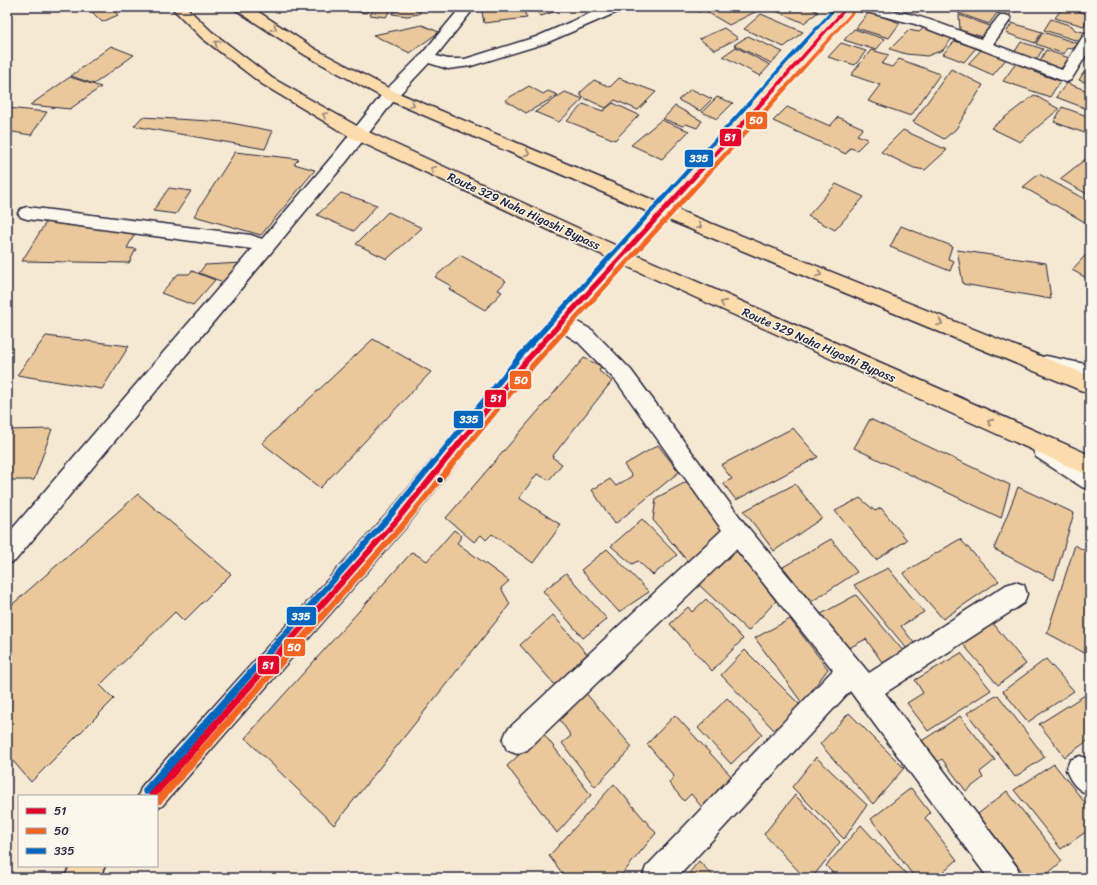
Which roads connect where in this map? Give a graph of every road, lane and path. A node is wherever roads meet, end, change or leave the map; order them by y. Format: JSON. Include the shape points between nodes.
{"nodes":[{"id":1,"x":178,"y":7,"type":"edge"},
{"id":2,"x":241,"y":7,"type":"edge"},
{"id":3,"x":468,"y":7,"type":"edge"},
{"id":4,"x":617,"y":7,"type":"edge"},
{"id":5,"x":847,"y":7,"type":"edge"},
{"id":6,"x":862,"y":7,"type":"edge"},
{"id":7,"x":1004,"y":19,"type":"dead end"},
{"id":8,"x":1090,"y":36,"type":"edge"},
{"id":9,"x":985,"y":44,"type":"junction"},
{"id":10,"x":426,"y":58,"type":"junction"},
{"id":11,"x":390,"y":95,"type":"junction"},
{"id":12,"x":358,"y":134,"type":"junction"},
{"id":13,"x":663,"y":211,"type":"junction"},
{"id":14,"x":27,"y":213,"type":"dead end"},
{"id":15,"x":265,"y":247,"type":"junction"},
{"id":16,"x":621,"y":256,"type":"junction"},
{"id":17,"x":561,"y":322,"type":"junction"},
{"id":18,"x":1035,"y":362,"type":"junction"},
{"id":19,"x":1090,"y":373,"type":"edge"},
{"id":20,"x":1090,"y":385,"type":"edge"},
{"id":21,"x":1020,"y":435,"type":"junction"},
{"id":22,"x":1090,"y":466,"type":"edge"},
{"id":23,"x":1090,"y":480,"type":"edge"},
{"id":24,"x":737,"y":532,"type":"junction"},
{"id":25,"x":7,"y":553,"type":"edge"},
{"id":26,"x":1015,"y":594,"type":"dead end"},
{"id":27,"x":858,"y":680,"type":"junction"},
{"id":28,"x":517,"y":740,"type":"dead end"},
{"id":29,"x":153,"y":795,"type":"edge"},
{"id":30,"x":89,"y":867,"type":"edge"},
{"id":31,"x":79,"y":878,"type":"edge"},
{"id":32,"x":657,"y":878,"type":"edge"},
{"id":33,"x":1006,"y":878,"type":"edge"}],
"edges":[{"from":12,"to":1,"type":"highway","name":"Route 329 Naha Higashi Bypass","one_way":true,"via":[[267,81],[207,35]]},
{"from":2,"to":11,"type":"highway","one_way":true,"via":[[310,52]]},
{"from":3,"to":10,"type":"street"},
{"from":4,"to":10,"type":"street","via":[[541,40],[466,63],[448,64]]},
{"from":5,"to":13,"type":"highway"},
{"from":6,"to":9,"type":"street","via":[[919,20]]},
{"from":7,"to":9,"type":"street"},
{"from":8,"to":9,"type":"street","via":[[1066,77]]},
{"from":10,"to":11,"type":"street"},
{"from":11,"to":12,"type":"street"},
{"from":11,"to":13,"type":"highway","one_way":true},
{"from":12,"to":15,"type":"street"},
{"from":16,"to":12,"type":"highway","name":"Route 329 Naha Higashi Bypass","one_way":true},
{"from":13,"to":16,"type":"highway"},
{"from":13,"to":18,"type":"highway","one_way":true},
{"from":14,"to":15,"type":"street","via":[[251,242]]},
{"from":15,"to":25,"type":"street"},
{"from":16,"to":17,"type":"highway"},
{"from":21,"to":16,"type":"highway","name":"Route 329 Naha Higashi Bypass","one_way":true},
{"from":17,"to":24,"type":"street","via":[[585,336],[624,376]]},
{"from":17,"to":29,"type":"highway","via":[[397,520]]},
{"from":18,"to":19,"type":"street"},
{"from":18,"to":20,"type":"highway"},
{"from":21,"to":22,"type":"highway","name":"Route 329 Naha Higashi Bypass"},
{"from":21,"to":23,"type":"street"},
{"from":24,"to":27,"type":"street"},
{"from":24,"to":28,"type":"street"},
{"from":26,"to":27,"type":"street"},
{"from":27,"to":32,"type":"street"},
{"from":27,"to":33,"type":"street"},
{"from":30,"to":31,"type":"highway"}]}
